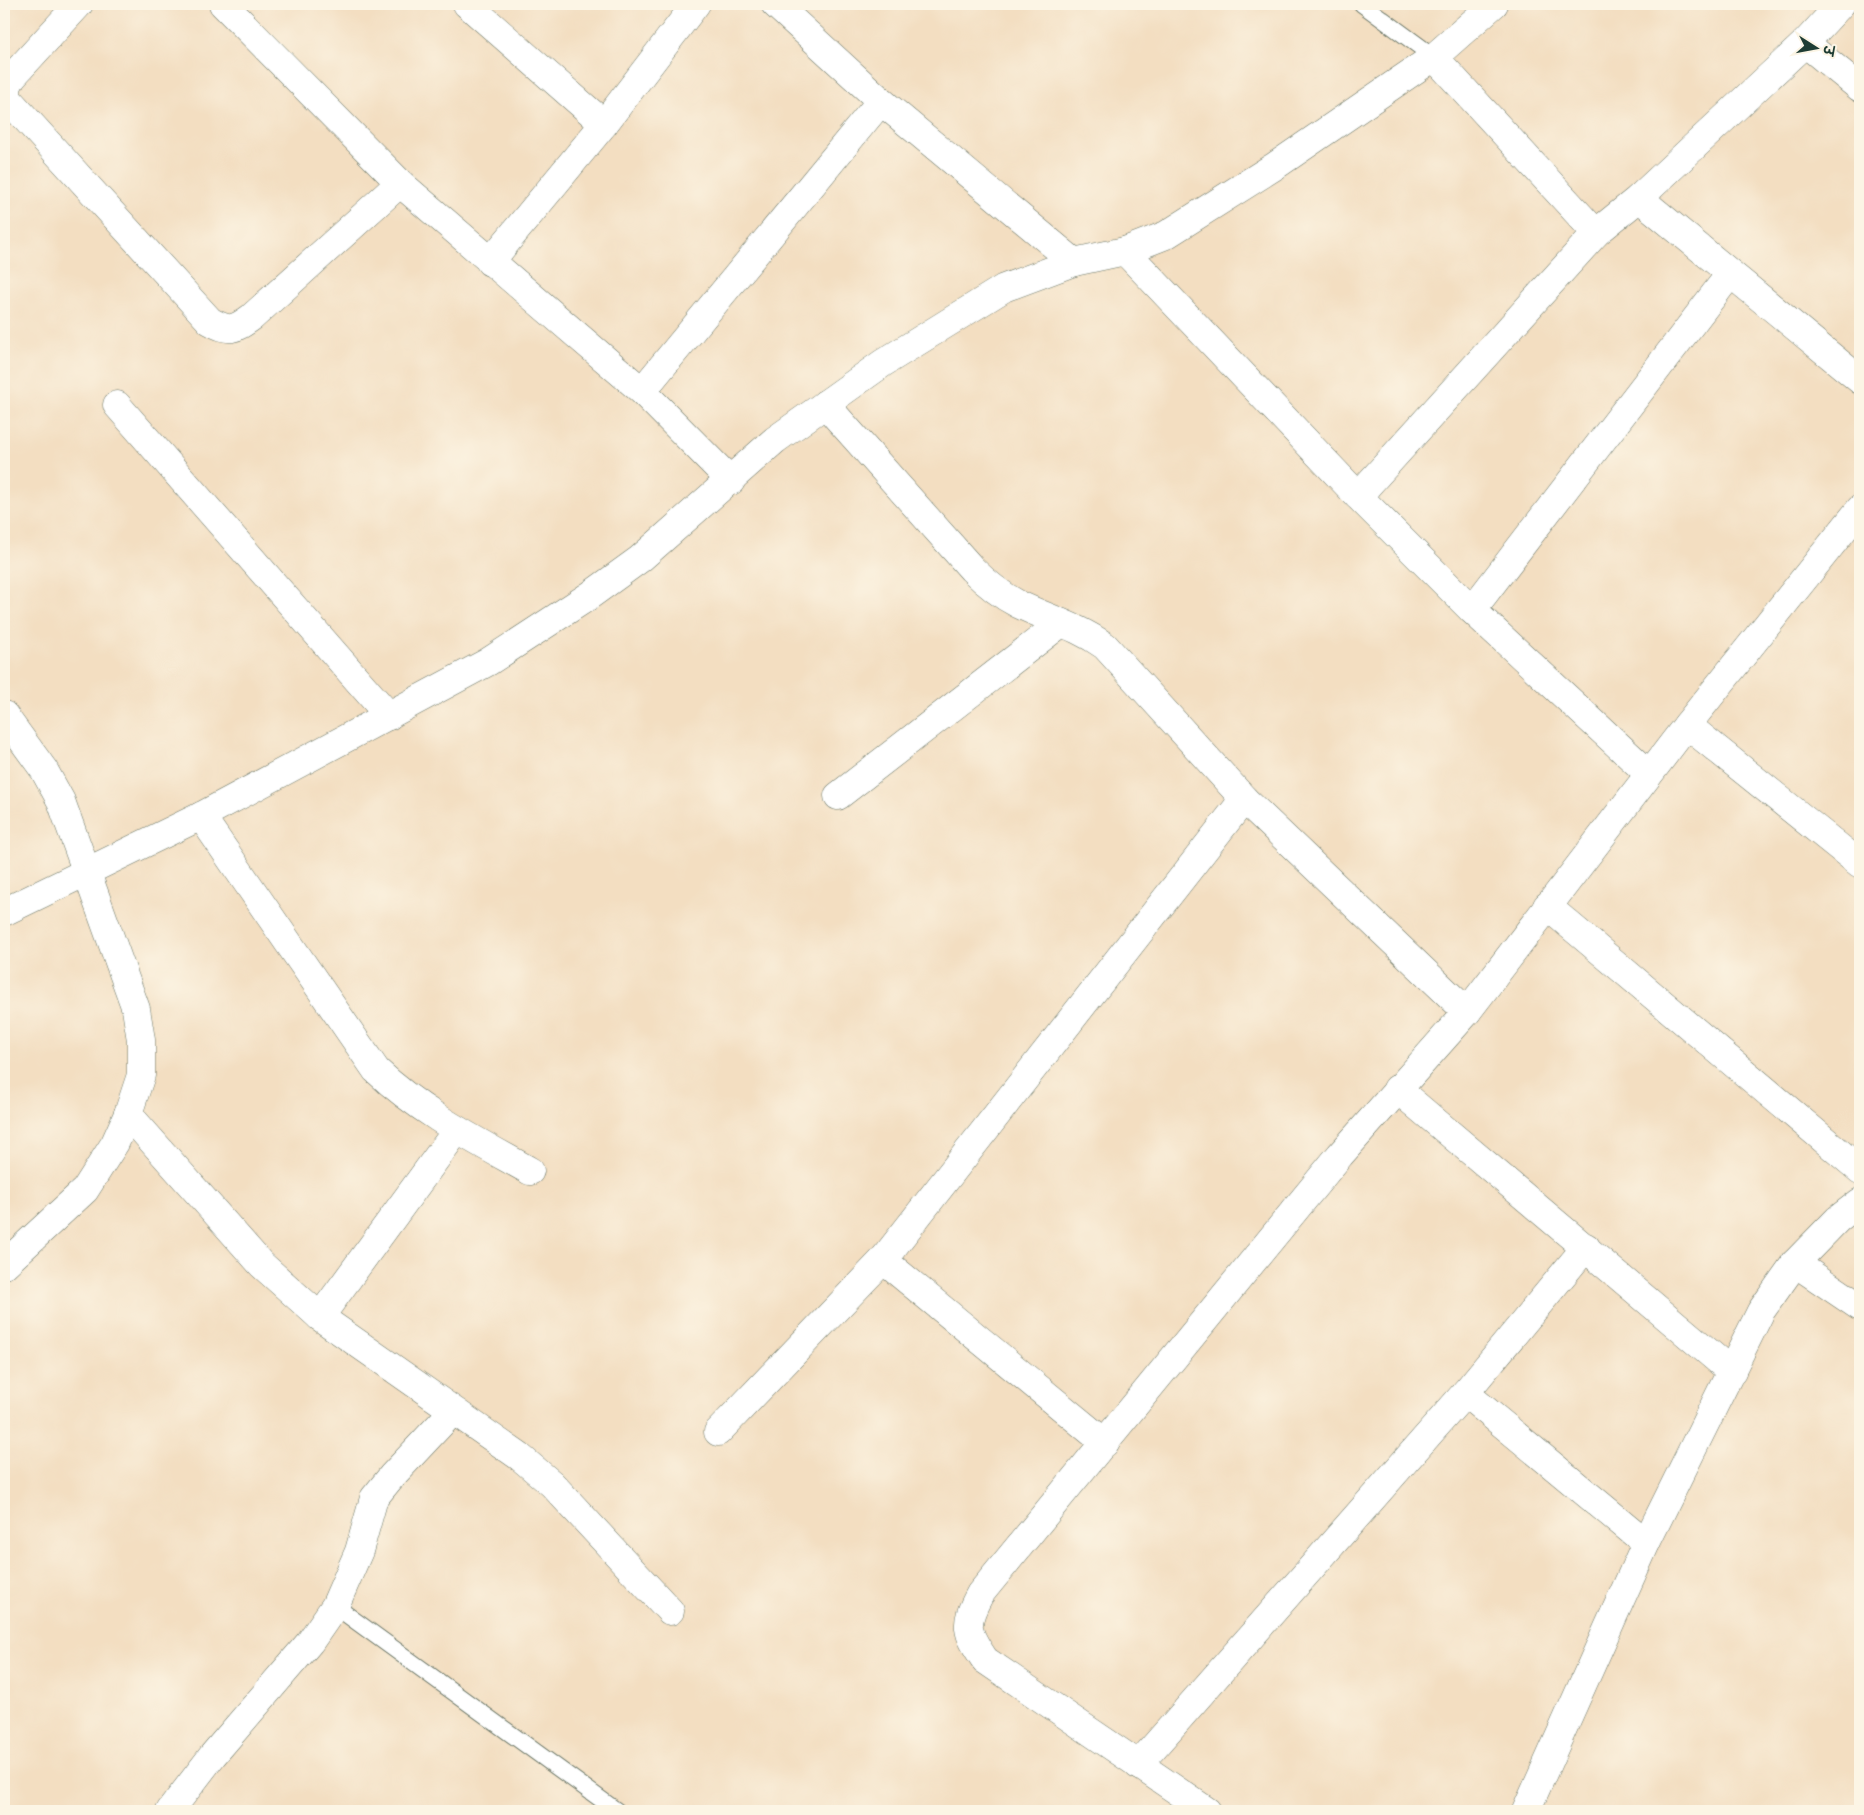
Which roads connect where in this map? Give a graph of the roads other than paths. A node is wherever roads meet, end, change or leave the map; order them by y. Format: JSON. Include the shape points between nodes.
{"nodes":[{"id":1,"x":79,"y":4,"type":"edge"},
{"id":2,"x":223,"y":4,"type":"edge"},
{"id":3,"x":467,"y":4,"type":"edge"},
{"id":4,"x":696,"y":4,"type":"edge"},
{"id":5,"x":774,"y":4,"type":"edge"},
{"id":6,"x":1362,"y":4,"type":"edge"},
{"id":7,"x":1494,"y":4,"type":"edge"},
{"id":8,"x":1841,"y":4,"type":"edge"},
{"id":9,"x":1805,"y":43,"type":"junction"},
{"id":10,"x":1434,"y":56,"type":"junction"},
{"id":11,"x":1860,"y":88,"type":"edge"},
{"id":12,"x":881,"y":101,"type":"junction"},
{"id":13,"x":604,"y":124,"type":"junction"},
{"id":14,"x":400,"y":184,"type":"junction"},
{"id":15,"x":1639,"y":198,"type":"junction"},
{"id":16,"x":1596,"y":233,"type":"junction"},
{"id":17,"x":1125,"y":251,"type":"junction"},
{"id":18,"x":490,"y":262,"type":"junction"},
{"id":19,"x":1074,"y":262,"type":"junction"},
{"id":20,"x":1730,"y":274,"type":"junction"},
{"id":21,"x":1860,"y":380,"type":"edge"},
{"id":22,"x":642,"y":391,"type":"junction"},
{"id":23,"x":826,"y":404,"type":"junction"},
{"id":24,"x":117,"y":405,"type":"dead end"},
{"id":25,"x":731,"y":481,"type":"junction"},
{"id":26,"x":1358,"y":496,"type":"junction"},
{"id":27,"x":1860,"y":509,"type":"edge"},
{"id":28,"x":1472,"y":610,"type":"junction"},
{"id":29,"x":1061,"y":623,"type":"junction"},
{"id":30,"x":4,"y":715,"type":"edge"},
{"id":31,"x":389,"y":716,"type":"junction"},
{"id":32,"x":1687,"y":725,"type":"junction"},
{"id":33,"x":1649,"y":774,"type":"junction"},
{"id":34,"x":838,"y":796,"type":"dead end"},
{"id":35,"x":1244,"y":799,"type":"junction"},
{"id":36,"x":201,"y":816,"type":"junction"},
{"id":37,"x":1860,"y":864,"type":"edge"},
{"id":38,"x":88,"y":871,"type":"junction"},
{"id":39,"x":1547,"y":906,"type":"junction"},
{"id":40,"x":4,"y":912,"type":"edge"},
{"id":41,"x":1467,"y":1012,"type":"junction"},
{"id":42,"x":1397,"y":1090,"type":"junction"},
{"id":43,"x":128,"y":1114,"type":"junction"},
{"id":44,"x":457,"y":1130,"type":"junction"},
{"id":45,"x":1860,"y":1170,"type":"edge"},
{"id":46,"x":530,"y":1171,"type":"dead end"},
{"id":47,"x":1860,"y":1202,"type":"edge"},
{"id":48,"x":1586,"y":1247,"type":"junction"},
{"id":49,"x":883,"y":1260,"type":"junction"},
{"id":50,"x":1795,"y":1262,"type":"junction"},
{"id":51,"x":4,"y":1265,"type":"edge"},
{"id":52,"x":1860,"y":1307,"type":"edge"},
{"id":53,"x":320,"y":1317,"type":"junction"},
{"id":54,"x":1732,"y":1372,"type":"junction"},
{"id":55,"x":1465,"y":1393,"type":"junction"},
{"id":56,"x":454,"y":1411,"type":"junction"},
{"id":57,"x":718,"y":1432,"type":"dead end"},
{"id":58,"x":1105,"y":1443,"type":"junction"},
{"id":59,"x":1646,"y":1543,"type":"junction"},
{"id":60,"x":335,"y":1606,"type":"junction"},
{"id":61,"x":670,"y":1611,"type":"dead end"},
{"id":62,"x":1138,"y":1765,"type":"junction"},
{"id":63,"x":170,"y":1811,"type":"edge"},
{"id":64,"x":617,"y":1811,"type":"edge"},
{"id":65,"x":1207,"y":1811,"type":"edge"},
{"id":66,"x":1526,"y":1811,"type":"edge"}],
"edges":[{"from":1,"to":14,"type":"street","via":[[12,76],[7,98],[210,321],[226,330],[238,328],[252,317]]},
{"from":2,"to":14,"type":"street"},
{"from":3,"to":13,"type":"street"},
{"from":4,"to":13,"type":"street"},
{"from":5,"to":12,"type":"street"},
{"from":6,"to":10,"type":"lane"},
{"from":7,"to":10,"type":"street"},
{"from":8,"to":9,"type":"street"},
{"from":9,"to":11,"type":"street"},
{"from":9,"to":15,"type":"street"},
{"from":10,"to":16,"type":"street"},
{"from":10,"to":17,"type":"street","via":[[1275,166],[1175,229]]},
{"from":12,"to":19,"type":"street"},
{"from":12,"to":22,"type":"street"},
{"from":13,"to":18,"type":"street"},
{"from":14,"to":18,"type":"street"},
{"from":15,"to":16,"type":"street"},
{"from":15,"to":20,"type":"street"},
{"from":16,"to":26,"type":"street"},
{"from":17,"to":19,"type":"street"},
{"from":17,"to":26,"type":"street"},
{"from":18,"to":22,"type":"street"},
{"from":19,"to":23,"type":"street","via":[[1004,288],[883,363]]},
{"from":20,"to":21,"type":"street"},
{"from":20,"to":28,"type":"street"},
{"from":22,"to":25,"type":"street"},
{"from":23,"to":25,"type":"street","via":[[776,440]]},
{"from":23,"to":29,"type":"street","via":[[992,588],[1017,604]]},
{"from":24,"to":31,"type":"street"},
{"from":25,"to":31,"type":"street","via":[[640,559],[589,596],[488,662]]},
{"from":26,"to":28,"type":"street"},
{"from":27,"to":32,"type":"street"},
{"from":28,"to":33,"type":"street"},
{"from":29,"to":34,"type":"street"},
{"from":29,"to":35,"type":"street","via":[[1084,631],[1105,646]]},
{"from":30,"to":38,"type":"street","via":[[44,770],[61,801]]},
{"from":31,"to":36,"type":"street"},
{"from":32,"to":33,"type":"street"},
{"from":32,"to":37,"type":"street"},
{"from":33,"to":39,"type":"street"},
{"from":35,"to":41,"type":"street"},
{"from":35,"to":49,"type":"street"},
{"from":36,"to":38,"type":"street"},
{"from":36,"to":44,"type":"street","via":[[376,1070],[397,1090]]},
{"from":38,"to":40,"type":"street"},
{"from":38,"to":43,"type":"street","via":[[136,1009],[141,1040],[141,1075]]},
{"from":39,"to":41,"type":"street"},
{"from":39,"to":45,"type":"street"},
{"from":41,"to":42,"type":"street"},
{"from":42,"to":48,"type":"street"},
{"from":42,"to":58,"type":"street"},
{"from":43,"to":51,"type":"street","via":[[115,1143],[85,1190]]},
{"from":43,"to":53,"type":"street","via":[[261,1264]]},
{"from":44,"to":46,"type":"street"},
{"from":44,"to":53,"type":"street"},
{"from":47,"to":50,"type":"street","via":[[1838,1218]]},
{"from":48,"to":54,"type":"street"},
{"from":48,"to":55,"type":"street"},
{"from":49,"to":57,"type":"street"},
{"from":49,"to":58,"type":"street"},
{"from":50,"to":52,"type":"street"},
{"from":50,"to":54,"type":"street","via":[[1761,1311]]},
{"from":53,"to":56,"type":"street"},
{"from":54,"to":59,"type":"street"},
{"from":55,"to":59,"type":"street"},
{"from":55,"to":62,"type":"street"},
{"from":56,"to":60,"type":"street","via":[[374,1498],[358,1551]]},
{"from":56,"to":61,"type":"street","via":[[520,1457],[552,1484]]},
{"from":58,"to":62,"type":"street","via":[[980,1594],[969,1614],[970,1638],[985,1660]]},
{"from":59,"to":66,"type":"street"},
{"from":60,"to":63,"type":"street","via":[[310,1642],[213,1755]]},
{"from":60,"to":64,"type":"lane"},
{"from":62,"to":65,"type":"street"}]}
